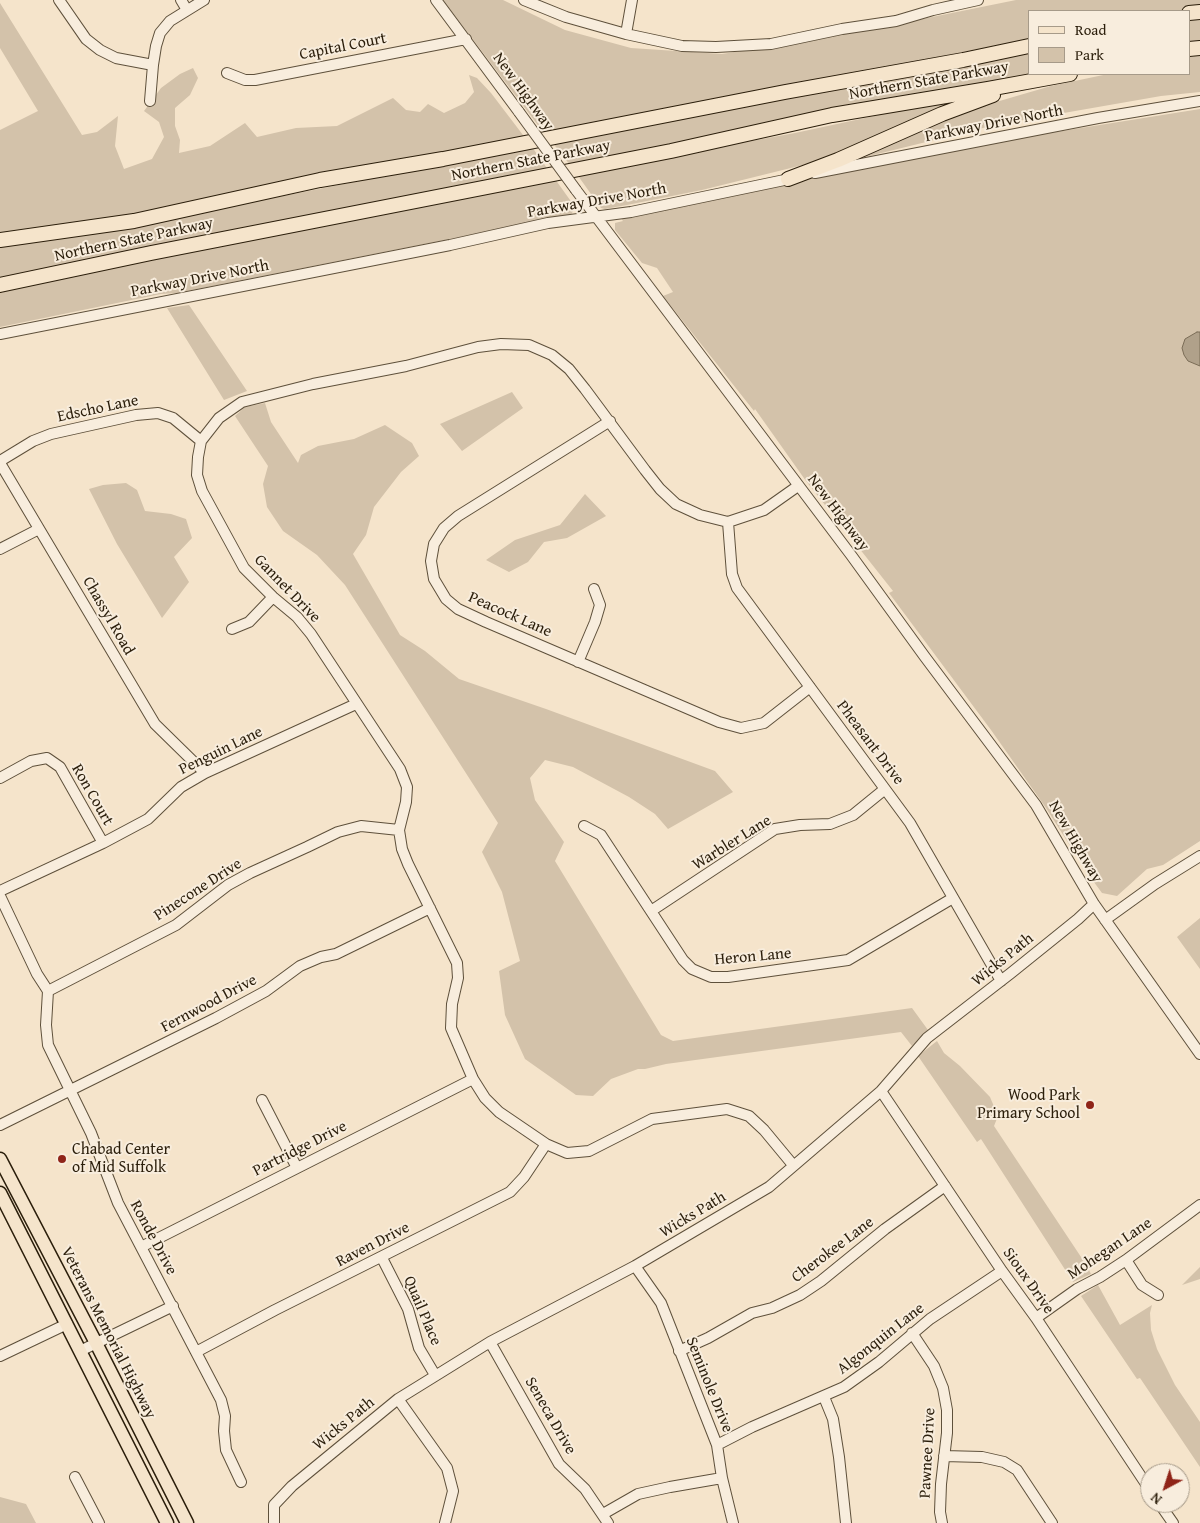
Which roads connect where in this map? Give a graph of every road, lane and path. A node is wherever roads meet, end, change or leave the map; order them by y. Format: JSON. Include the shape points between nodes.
{"nodes":[{"id":1,"x":60,"y":0,"type":"edge"},
{"id":2,"x":181,"y":0,"type":"edge"},
{"id":3,"x":204,"y":0,"type":"edge"},
{"id":4,"x":436,"y":0,"type":"edge"},
{"id":5,"x":524,"y":0,"type":"edge"},
{"id":6,"x":632,"y":0,"type":"edge"},
{"id":7,"x":978,"y":0,"type":"edge"},
{"id":8,"x":187,"y":10,"type":"junction"},
{"id":9,"x":626,"y":34,"type":"junction"},
{"id":10,"x":466,"y":38,"type":"junction"},
{"id":11,"x":1028,"y":46,"type":"edge"},
{"id":12,"x":153,"y":65,"type":"junction"},
{"id":13,"x":227,"y":72,"type":"dead end"},
{"id":14,"x":1064,"y":75,"type":"edge"},
{"id":15,"x":1031,"y":81,"type":"junction"},
{"id":16,"x":150,"y":101,"type":"dead end"},
{"id":17,"x":1200,"y":101,"type":"edge"},
{"id":18,"x":788,"y":179,"type":"junction"},
{"id":19,"x":598,"y":217,"type":"junction"},
{"id":20,"x":0,"y":240,"type":"edge"},
{"id":21,"x":0,"y":285,"type":"edge"},
{"id":22,"x":0,"y":334,"type":"edge"},
{"id":23,"x":610,"y":421,"type":"junction"},
{"id":24,"x":201,"y":441,"type":"junction"},
{"id":25,"x":0,"y":462,"type":"edge"},
{"id":26,"x":798,"y":486,"type":"junction"},
{"id":27,"x":728,"y":522,"type":"junction"},
{"id":28,"x":39,"y":529,"type":"junction"},
{"id":29,"x":0,"y":549,"type":"edge"},
{"id":30,"x":594,"y":589,"type":"dead end"},
{"id":31,"x":273,"y":597,"type":"junction"},
{"id":32,"x":232,"y":629,"type":"dead end"},
{"id":33,"x":578,"y":662,"type":"junction"},
{"id":34,"x":810,"y":687,"type":"junction"},
{"id":35,"x":356,"y":704,"type":"junction"},
{"id":36,"x":206,"y":773,"type":"junction"},
{"id":37,"x":0,"y":778,"type":"edge"},
{"id":38,"x":885,"y":789,"type":"junction"},
{"id":39,"x":584,"y":826,"type":"dead end"},
{"id":40,"x":399,"y":830,"type":"junction"},
{"id":41,"x":103,"y":843,"type":"junction"},
{"id":42,"x":1200,"y":856,"type":"edge"},
{"id":43,"x":0,"y":892,"type":"edge"},
{"id":44,"x":0,"y":896,"type":"edge"},
{"id":45,"x":953,"y":898,"type":"junction"},
{"id":46,"x":1094,"y":904,"type":"junction"},
{"id":47,"x":430,"y":908,"type":"junction"},
{"id":48,"x":652,"y":911,"type":"junction"},
{"id":49,"x":1105,"y":920,"type":"junction"},
{"id":50,"x":1002,"y":981,"type":"junction"},
{"id":51,"x":48,"y":991,"type":"junction"},
{"id":52,"x":1200,"y":1054,"type":"edge"},
{"id":53,"x":473,"y":1079,"type":"junction"},
{"id":54,"x":71,"y":1091,"type":"junction"},
{"id":55,"x":881,"y":1091,"type":"junction"},
{"id":56,"x":262,"y":1100,"type":"dead end"},
{"id":57,"x":0,"y":1125,"type":"edge"},
{"id":58,"x":546,"y":1144,"type":"junction"},
{"id":59,"x":0,"y":1161,"type":"edge"},
{"id":60,"x":793,"y":1165,"type":"junction"},
{"id":61,"x":297,"y":1168,"type":"junction"},
{"id":62,"x":945,"y":1186,"type":"junction"},
{"id":63,"x":0,"y":1193,"type":"edge"},
{"id":64,"x":1200,"y":1205,"type":"edge"},
{"id":65,"x":141,"y":1247,"type":"junction"},
{"id":66,"x":382,"y":1258,"type":"junction"},
{"id":67,"x":1126,"y":1260,"type":"junction"},
{"id":68,"x":635,"y":1266,"type":"junction"},
{"id":69,"x":1002,"y":1271,"type":"junction"},
{"id":70,"x":1158,"y":1295,"type":"dead end"},
{"id":71,"x":173,"y":1306,"type":"junction"},
{"id":72,"x":1036,"y":1318,"type":"junction"},
{"id":73,"x":67,"y":1324,"type":"junction"},
{"id":74,"x":912,"y":1334,"type":"junction"},
{"id":75,"x":490,"y":1342,"type":"junction"},
{"id":76,"x":96,"y":1343,"type":"junction"},
{"id":77,"x":80,"y":1350,"type":"junction"},
{"id":78,"x":678,"y":1351,"type":"junction"},
{"id":79,"x":196,"y":1352,"type":"junction"},
{"id":80,"x":0,"y":1356,"type":"edge"},
{"id":81,"x":436,"y":1375,"type":"junction"},
{"id":82,"x":824,"y":1397,"type":"junction"},
{"id":83,"x":398,"y":1399,"type":"junction"},
{"id":84,"x":717,"y":1445,"type":"junction"},
{"id":85,"x":944,"y":1456,"type":"junction"},
{"id":86,"x":1140,"y":1475,"type":"edge"},
{"id":87,"x":76,"y":1477,"type":"dead end"},
{"id":88,"x":722,"y":1478,"type":"junction"},
{"id":89,"x":241,"y":1482,"type":"dead end"},
{"id":90,"x":606,"y":1519,"type":"edge"},
{"id":91,"x":98,"y":1523,"type":"edge"},
{"id":92,"x":167,"y":1523,"type":"edge"},
{"id":93,"x":187,"y":1523,"type":"edge"},
{"id":94,"x":274,"y":1523,"type":"edge"},
{"id":95,"x":445,"y":1523,"type":"edge"},
{"id":96,"x":733,"y":1523,"type":"edge"},
{"id":97,"x":846,"y":1523,"type":"edge"},
{"id":98,"x":942,"y":1523,"type":"edge"},
{"id":99,"x":1052,"y":1523,"type":"edge"}],
"edges":[{"from":1,"to":12,"type":"street","via":[[86,39],[100,50],[116,58]]},
{"from":2,"to":8,"type":"street"},
{"from":3,"to":8,"type":"street"},
{"from":4,"to":10,"type":"street","name":"New Highway"},
{"from":5,"to":9,"type":"street","via":[[566,17]]},
{"from":6,"to":9,"type":"street"},
{"from":7,"to":9,"type":"street","via":[[896,21],[771,44],[682,46]]},
{"from":8,"to":12,"type":"street","via":[[170,21],[160,34]]},
{"from":10,"to":13,"type":"street","name":"Capital Court","via":[[255,80]]},
{"from":10,"to":19,"type":"street","name":"New Highway","bridge":true},
{"from":11,"to":20,"type":"highway","name":"Northern State Parkway","via":[[320,180],[134,221]]},
{"from":12,"to":16,"type":"street"},
{"from":14,"to":15,"type":"highway","name":"Northern State Parkway"},
{"from":15,"to":18,"type":"highway","via":[[942,114]]},
{"from":15,"to":21,"type":"highway","name":"Northern State Parkway","via":[[832,115],[670,152]]},
{"from":17,"to":18,"type":"street","name":"Parkway Drive North"},
{"from":18,"to":19,"type":"street","name":"Parkway Drive North"},
{"from":19,"to":22,"type":"street","name":"Parkway Drive North","via":[[548,224]]},
{"from":19,"to":26,"type":"street","name":"New Highway"},
{"from":23,"to":24,"type":"street","via":[[569,369],[552,355],[529,345],[501,344],[242,402],[219,418]]},
{"from":23,"to":27,"type":"street","via":[[660,489],[676,504],[700,515]]},
{"from":23,"to":33,"type":"street","name":"Peacock Lane","via":[[458,516],[444,528],[434,544],[431,561],[434,579],[446,599],[458,609]]},
{"from":24,"to":25,"type":"street","name":"Edscho Lane","via":[[172,418],[158,413],[136,415],[51,434],[33,441]]},
{"from":24,"to":31,"type":"street","name":"Gannet Drive","via":[[197,475],[202,491],[244,568]]},
{"from":25,"to":28,"type":"street","name":"Chassyl Road"},
{"from":26,"to":27,"type":"street","via":[[764,510]]},
{"from":26,"to":46,"type":"street","name":"New Highway","via":[[1036,805]]},
{"from":27,"to":34,"type":"street","name":"Pheasant Drive","via":[[736,588]]},
{"from":28,"to":29,"type":"street"},
{"from":28,"to":36,"type":"street","name":"Chassyl Road","via":[[155,724]]},
{"from":30,"to":33,"type":"street","via":[[600,605]]},
{"from":31,"to":32,"type":"street","via":[[249,622]]},
{"from":31,"to":35,"type":"street","name":"Gannet Drive","via":[[311,634]]},
{"from":33,"to":34,"type":"street","name":"Peacock Lane","via":[[719,722],[741,728],[764,723]]},
{"from":34,"to":38,"type":"street","name":"Pheasant Drive"},
{"from":35,"to":36,"type":"street","name":"Penguin Lane"},
{"from":35,"to":40,"type":"street","name":"Gannet Drive","via":[[400,770],[407,786]]},
{"from":36,"to":41,"type":"street","name":"Penguin Lane","via":[[181,787],[148,819]]},
{"from":37,"to":41,"type":"street","name":"Ron Court","via":[[31,762],[47,758],[60,767]]},
{"from":38,"to":45,"type":"street","name":"Pheasant Drive","via":[[910,823]]},
{"from":38,"to":48,"type":"street","name":"Warbler Lane","via":[[853,815],[830,824],[775,830]]},
{"from":39,"to":48,"type":"street","name":"Heron Lane","via":[[601,835]]},
{"from":40,"to":47,"type":"street","name":"Gannet Drive","via":[[402,849]]},
{"from":40,"to":51,"type":"street","name":"Pinecone Drive","via":[[361,826],[338,832],[228,885],[176,925]]},
{"from":41,"to":43,"type":"street","name":"Penguin Lane"},
{"from":42,"to":49,"type":"street"},
{"from":44,"to":51,"type":"street"},
{"from":45,"to":48,"type":"street","name":"Heron Lane","via":[[848,960],[728,977],[711,977],[692,969]]},
{"from":45,"to":50,"type":"street","name":"Pheasant Drive"},
{"from":46,"to":49,"type":"street","name":"New Highway"},
{"from":46,"to":50,"type":"street","name":"Wicks Path"},
{"from":47,"to":53,"type":"street","name":"Gannet Drive","via":[[457,963],[451,1028]]},
{"from":47,"to":54,"type":"street","name":"Fernwood Drive","via":[[344,950],[300,966],[258,996]]},
{"from":49,"to":52,"type":"street","name":"New Highway"},
{"from":50,"to":55,"type":"street","name":"Wicks Path","via":[[927,1038]]},
{"from":51,"to":54,"type":"street","name":"Ronde Drive","via":[[48,1045]]},
{"from":53,"to":58,"type":"street","name":"Gannet Drive","via":[[499,1112]]},
{"from":53,"to":61,"type":"street","name":"Partridge Drive"},
{"from":54,"to":57,"type":"street","name":"Fernwood Drive"},
{"from":54,"to":65,"type":"street","name":"Ronde Drive","via":[[118,1204]]},
{"from":55,"to":60,"type":"street","name":"Wicks Path"},
{"from":55,"to":62,"type":"street","name":"Sioux Drive"},
{"from":56,"to":61,"type":"street"},
{"from":58,"to":60,"type":"street","name":"Gannet Drive","via":[[567,1153],[589,1151],[652,1119],[727,1109],[750,1116]]},
{"from":58,"to":66,"type":"street","name":"Raven Drive","via":[[510,1192]]},
{"from":59,"to":76,"type":"main road","name":"Veterans Memorial Highway"},
{"from":60,"to":68,"type":"street","name":"Wicks Path","via":[[769,1186]]},
{"from":61,"to":65,"type":"street","name":"Partridge Drive"},
{"from":62,"to":69,"type":"street","name":"Sioux Drive"},
{"from":62,"to":78,"type":"street","name":"Cherokee Lane","via":[[800,1295],[752,1313]]},
{"from":63,"to":73,"type":"main road","name":"Veterans Memorial Highway"},
{"from":64,"to":67,"type":"street","name":"Mohegan Lane"},
{"from":65,"to":71,"type":"street","name":"Ronde Drive"},
{"from":66,"to":79,"type":"street","name":"Raven Drive"},
{"from":66,"to":81,"type":"street","name":"Quail Place","via":[[408,1309],[419,1348]]},
{"from":67,"to":70,"type":"street","via":[[1142,1284]]},
{"from":67,"to":72,"type":"street","name":"Mohegan Lane","via":[[1077,1288]]},
{"from":68,"to":75,"type":"street","name":"Wicks Path"},
{"from":68,"to":78,"type":"street","name":"Seminole Drive","via":[[661,1303]]},
{"from":69,"to":72,"type":"street","name":"Sioux Drive"},
{"from":69,"to":74,"type":"street","name":"Algonquin Lane"},
{"from":71,"to":76,"type":"street"},
{"from":71,"to":79,"type":"street","name":"Ronde Drive"},
{"from":72,"to":86,"type":"street","name":"Sioux Drive"},
{"from":73,"to":77,"type":"main road","name":"Veterans Memorial Highway"},
{"from":73,"to":80,"type":"street"},
{"from":74,"to":82,"type":"street","name":"Algonquin Lane","via":[[862,1375]]},
{"from":74,"to":85,"type":"street","name":"Pawnee Drive","via":[[934,1366],[943,1388],[947,1410]]},
{"from":75,"to":81,"type":"street","name":"Wicks Path"},
{"from":75,"to":90,"type":"street","name":"Seneca Drive","via":[[559,1464],[585,1489]]},
{"from":76,"to":77,"type":"street"},
{"from":76,"to":93,"type":"main road","name":"Veterans Memorial Highway"},
{"from":77,"to":92,"type":"main road","name":"Veterans Memorial Highway"},
{"from":78,"to":84,"type":"street","name":"Seminole Drive"},
{"from":79,"to":89,"type":"street","name":"Ronde Drive","via":[[221,1400],[226,1450]]},
{"from":81,"to":83,"type":"street","name":"Wicks Path"},
{"from":82,"to":84,"type":"street","name":"Algonquin Lane"},
{"from":82,"to":97,"type":"street","via":[[839,1457]]},
{"from":83,"to":94,"type":"street","name":"Wicks Path","via":[[292,1486],[274,1505]]},
{"from":83,"to":95,"type":"street","via":[[447,1468],[453,1491]]},
{"from":84,"to":88,"type":"street","name":"Seminole Drive"},
{"from":85,"to":98,"type":"street","name":"Pawnee Drive"},
{"from":85,"to":99,"type":"street","via":[[982,1457],[1004,1462],[1017,1470]]},
{"from":87,"to":91,"type":"street"},
{"from":88,"to":90,"type":"street","via":[[638,1494]]},
{"from":88,"to":96,"type":"street","name":"Seminole Drive"}]}
